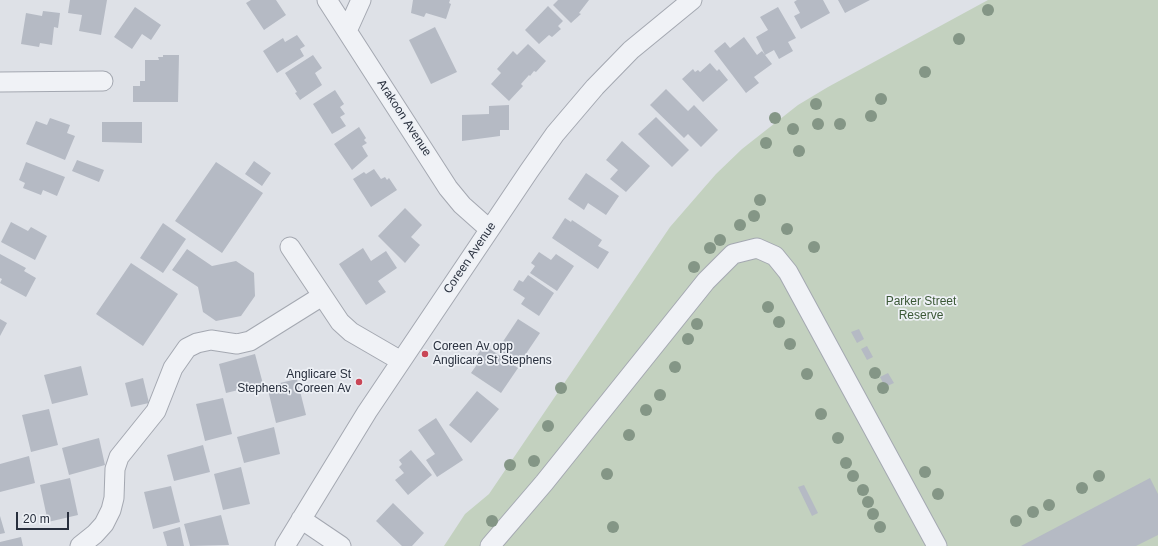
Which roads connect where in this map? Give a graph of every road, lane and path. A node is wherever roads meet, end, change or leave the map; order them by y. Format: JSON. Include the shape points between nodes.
{"nodes":[{"id":1,"x":327,"y":0,"type":"edge"},
{"id":2,"x":361,"y":0,"type":"edge"},
{"id":3,"x":692,"y":0,"type":"edge"},
{"id":4,"x":347,"y":31,"type":"junction"},
{"id":5,"x":0,"y":82,"type":"edge"},
{"id":6,"x":103,"y":82,"type":"dead end"},
{"id":7,"x":489,"y":229,"type":"junction"},
{"id":8,"x":290,"y":247,"type":"dead end"},
{"id":9,"x":322,"y":296,"type":"junction"},
{"id":10,"x":401,"y":361,"type":"junction"},
{"id":11,"x":301,"y":519,"type":"junction"},
{"id":12,"x":80,"y":546,"type":"edge"},
{"id":13,"x":285,"y":546,"type":"edge"},
{"id":14,"x":341,"y":546,"type":"edge"},
{"id":15,"x":490,"y":546,"type":"edge"},
{"id":16,"x":937,"y":546,"type":"edge"}],
"edges":[{"from":1,"to":4,"type":"street","name":"Arakoon Avenue"},
{"from":2,"to":4,"type":"street"},
{"from":3,"to":7,"type":"street","name":"Coreen Avenue","via":[[631,50],[590,92],[555,134]]},
{"from":4,"to":7,"type":"street","name":"Arakoon Avenue","via":[[448,188]]},
{"from":5,"to":6,"type":"street"},
{"from":7,"to":10,"type":"street","name":"Coreen Avenue"},
{"from":8,"to":9,"type":"street"},
{"from":9,"to":10,"type":"street","via":[[340,322],[351,332]]},
{"from":9,"to":12,"type":"street","via":[[250,341],[236,344],[211,340],[187,348],[173,368],[156,411],[119,457],[115,469],[111,510],[104,524]]},
{"from":10,"to":11,"type":"street","name":"Coreen Avenue","via":[[332,466]]},
{"from":11,"to":13,"type":"street","name":"Coreen Avenue"},
{"from":11,"to":14,"type":"street"},
{"from":15,"to":16,"type":"street","via":[[544,483],[706,281],[733,254],[757,248],[776,256],[788,272]]}]}
